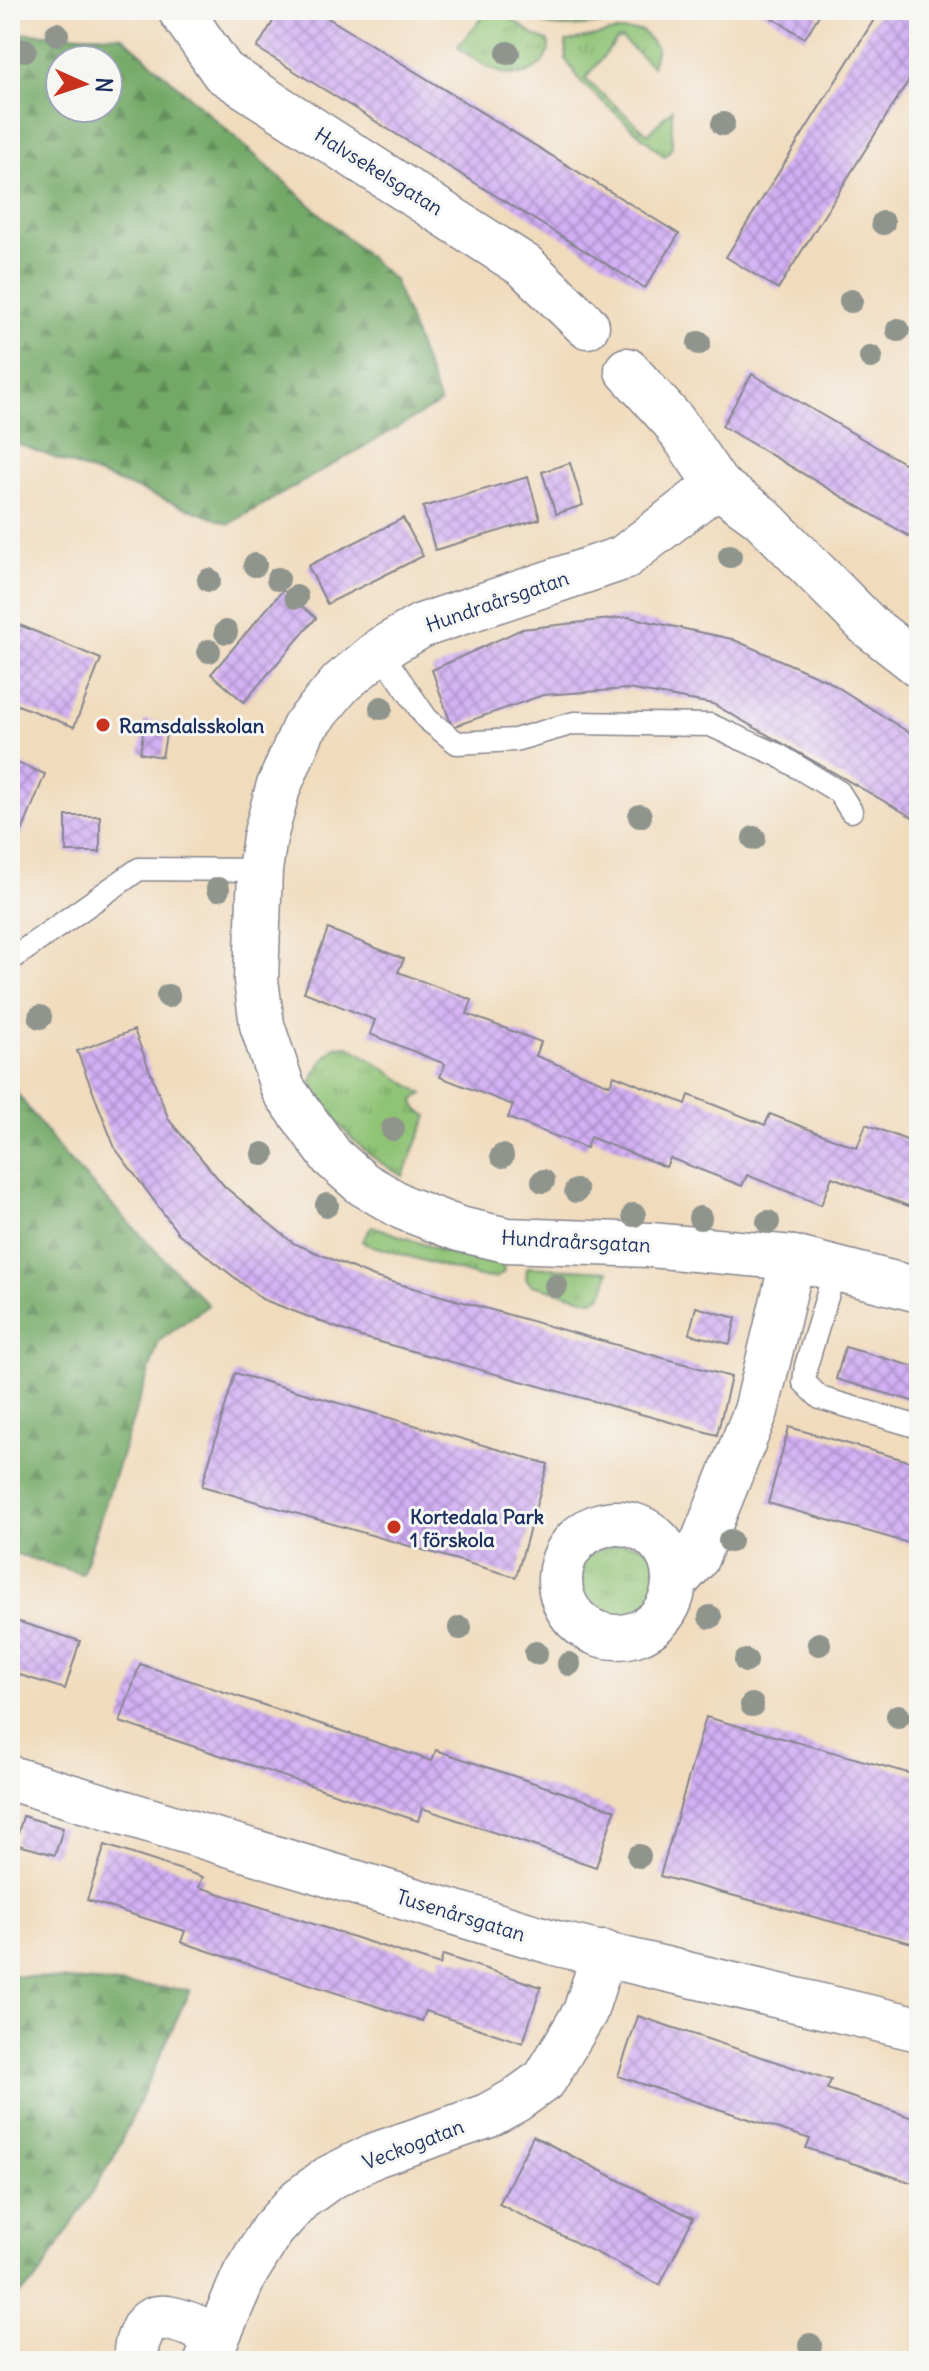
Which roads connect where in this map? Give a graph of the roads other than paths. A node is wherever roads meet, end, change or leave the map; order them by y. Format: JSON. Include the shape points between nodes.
{"nodes":[{"id":1,"x":180,"y":10,"type":"edge"},
{"id":2,"x":587,"y":326,"type":"dead end"},
{"id":3,"x":627,"y":370,"type":"dead end"},
{"id":4,"x":717,"y":485,"type":"junction"},
{"id":5,"x":380,"y":651,"type":"junction"},
{"id":6,"x":919,"y":665,"type":"edge"},
{"id":7,"x":851,"y":811,"type":"dead end"},
{"id":8,"x":260,"y":870,"type":"junction"},
{"id":9,"x":10,"y":960,"type":"edge"},
{"id":10,"x":793,"y":1258,"type":"junction"},
{"id":11,"x":836,"y":1267,"type":"junction"},
{"id":12,"x":919,"y":1290,"type":"edge"},
{"id":13,"x":919,"y":1427,"type":"edge"},
{"id":14,"x":674,"y":1583,"type":"dead end"},
{"id":15,"x":10,"y":1778,"type":"edge"},
{"id":16,"x":604,"y":1953,"type":"junction"},
{"id":17,"x":919,"y":2029,"type":"edge"},
{"id":18,"x":212,"y":2349,"type":"edge"},
{"id":19,"x":138,"y":2361,"type":"edge"}],
"edges":[{"from":1,"to":2,"type":"street","name":"Halvsekelsgatan","via":[[223,72],[525,266]]},
{"from":3,"to":4,"type":"street","via":[[674,422]]},
{"from":4,"to":5,"type":"street","name":"Hundraårsgatan","via":[[623,558],[421,626]]},
{"from":4,"to":6,"type":"street","via":[[761,517],[869,626]]},
{"from":5,"to":7,"type":"lane","via":[[427,719],[457,743],[515,740],[574,723],[710,725],[778,755],[839,792]]},
{"from":5,"to":8,"type":"street","name":"Hundraårsgatan","via":[[341,683],[304,727],[278,788]]},
{"from":8,"to":9,"type":"lane","via":[[139,869]]},
{"from":8,"to":10,"type":"street","name":"Hundraårsgatan","via":[[256,980],[274,1064],[283,1089],[332,1157],[363,1184],[417,1214],[507,1240]]},
{"from":10,"to":11,"type":"street","name":"Hundraårsgatan"},
{"from":10,"to":14,"type":"street","via":[[756,1411],[696,1559]]},
{"from":11,"to":12,"type":"street","name":"Hundraårsgatan"},
{"from":11,"to":13,"type":"lane","via":[[804,1382],[820,1398]]},
{"from":15,"to":16,"type":"street","name":"Tusenårsgatan","via":[[525,1934]]},
{"from":16,"to":17,"type":"street","name":"Tusenårsgatan"},
{"from":16,"to":18,"type":"street","name":"Veckogatan","via":[[585,2012],[545,2079],[487,2116],[375,2155],[300,2199],[272,2230],[245,2274]]},
{"from":18,"to":19,"type":"street","name":"Veckogatan","via":[[172,2319],[156,2318],[145,2324],[134,2348]]}]}
